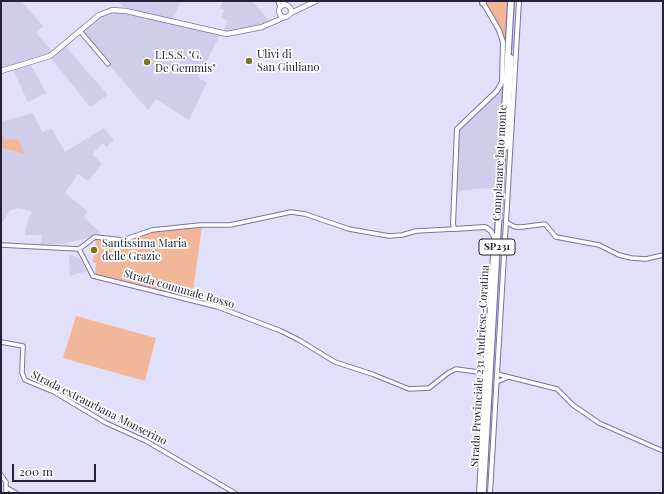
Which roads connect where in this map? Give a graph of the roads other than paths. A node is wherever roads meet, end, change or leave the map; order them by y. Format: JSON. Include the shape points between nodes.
{"nodes":[{"id":1,"x":316,"y":1,"type":"edge"},
{"id":2,"x":510,"y":1,"type":"edge"},
{"id":3,"x":515,"y":1,"type":"edge"},
{"id":4,"x":518,"y":1,"type":"edge"},
{"id":5,"x":281,"y":2,"type":"edge"},
{"id":6,"x":483,"y":2,"type":"edge"},
{"id":7,"x":290,"y":7,"type":"junction"},
{"id":8,"x":299,"y":8,"type":"junction"},
{"id":9,"x":279,"y":10,"type":"junction"},
{"id":10,"x":291,"y":13,"type":"junction"},
{"id":11,"x":285,"y":17,"type":"junction"},
{"id":12,"x":276,"y":20,"type":"junction"},
{"id":13,"x":80,"y":31,"type":"junction"},
{"id":14,"x":108,"y":64,"type":"dead end"},
{"id":15,"x":1,"y":71,"type":"edge"},
{"id":16,"x":506,"y":222,"type":"junction"},
{"id":17,"x":515,"y":227,"type":"junction"},
{"id":18,"x":454,"y":229,"type":"junction"},
{"id":19,"x":506,"y":231,"type":"junction"},
{"id":20,"x":1,"y":245,"type":"edge"},
{"id":21,"x":79,"y":249,"type":"junction"},
{"id":22,"x":663,"y":255,"type":"edge"},
{"id":23,"x":1,"y":342,"type":"edge"},
{"id":24,"x":486,"y":369,"type":"junction"},
{"id":25,"x":478,"y":372,"type":"junction"},
{"id":26,"x":497,"y":374,"type":"junction"},
{"id":27,"x":486,"y":377,"type":"junction"},
{"id":28,"x":506,"y":378,"type":"junction"},
{"id":29,"x":497,"y":382,"type":"junction"},
{"id":30,"x":663,"y":451,"type":"edge"},
{"id":31,"x":1,"y":475,"type":"edge"},
{"id":32,"x":7,"y":488,"type":"junction"},
{"id":33,"x":6,"y":493,"type":"edge"},
{"id":34,"x":16,"y":493,"type":"edge"},
{"id":35,"x":235,"y":493,"type":"edge"},
{"id":36,"x":479,"y":493,"type":"edge"},
{"id":37,"x":483,"y":493,"type":"edge"},
{"id":38,"x":487,"y":493,"type":"edge"},
{"id":39,"x":490,"y":493,"type":"edge"}],
"edges":[{"from":1,"to":8,"type":"main road"},
{"from":2,"to":37,"type":"highway","name":"Strada Provinciale 231 Andriese-Coratina","number":"SP231"},
{"from":3,"to":38,"type":"highway","name":"Strada Provinciale 231 Andriese-Coratina","number":"SP231"},
{"from":4,"to":16,"type":"street","name":"Complanare lato monte"},
{"from":5,"to":7,"type":"main road"},
{"from":5,"to":9,"type":"main road"},
{"from":6,"to":18,"type":"street","via":[[503,42],[502,82],[497,91],[457,129]]},
{"from":7,"to":8,"type":"main road"},
{"from":7,"to":10,"type":"main road"},
{"from":8,"to":10,"type":"main road"},
{"from":9,"to":11,"type":"main road"},
{"from":9,"to":12,"type":"main road"},
{"from":10,"to":11,"type":"main road"},
{"from":11,"to":12,"type":"main road"},
{"from":12,"to":13,"type":"main road","via":[[257,29],[227,34],[114,10],[99,15]]},
{"from":13,"to":14,"type":"street"},
{"from":13,"to":15,"type":"main road","via":[[50,56]]},
{"from":16,"to":17,"type":"street"},
{"from":16,"to":19,"type":"street","name":"Complanare lato monte"},
{"from":17,"to":19,"type":"street"},
{"from":17,"to":22,"type":"street","via":[[545,224],[556,237],[599,245],[619,255],[636,259]]},
{"from":18,"to":21,"type":"street","via":[[416,231],[389,236],[349,229],[305,214],[291,212],[230,225],[152,230],[123,240],[99,237]]},
{"from":18,"to":24,"type":"street","via":[[483,227],[490,230],[493,235]]},
{"from":19,"to":26,"type":"street","name":"Complanare lato monte"},
{"from":20,"to":21,"type":"street"},
{"from":21,"to":25,"type":"street","name":"Strada comunale Rosso","via":[[93,276],[218,307],[287,334],[335,362],[409,389],[429,388],[456,369]]},
{"from":23,"to":35,"type":"street","name":"Strada extraurbana Monserino","via":[[23,346],[24,380],[54,392],[106,422],[146,441]]},
{"from":24,"to":25,"type":"street","name":"Strada comunale Rosso"},
{"from":24,"to":27,"type":"street"},
{"from":25,"to":27,"type":"street","name":"Strada comunale Rosso"},
{"from":26,"to":28,"type":"street"},
{"from":26,"to":29,"type":"street","name":"Complanare lato monte"},
{"from":27,"to":36,"type":"street"},
{"from":28,"to":29,"type":"street"},
{"from":28,"to":30,"type":"street","via":[[557,389],[579,409],[600,423]]},
{"from":29,"to":39,"type":"street","name":"Complanare lato monte"},
{"from":31,"to":32,"type":"street"},
{"from":32,"to":33,"type":"street"},
{"from":32,"to":34,"type":"street"}]}
